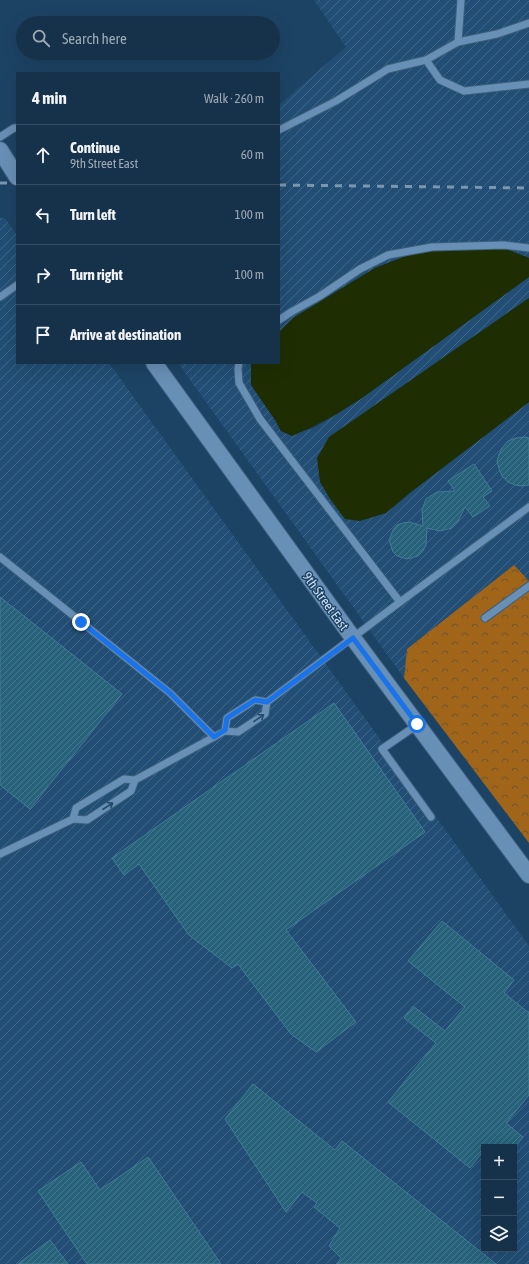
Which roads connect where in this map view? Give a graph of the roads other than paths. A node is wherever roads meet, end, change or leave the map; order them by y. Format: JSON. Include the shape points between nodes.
{"nodes":[{"id":1,"x":461,"y":0,"type":"edge"},
{"id":2,"x":529,"y":23,"type":"edge"},
{"id":3,"x":458,"y":42,"type":"junction"},
{"id":4,"x":426,"y":60,"type":"junction"},
{"id":5,"x":529,"y":84,"type":"edge"},
{"id":6,"x":16,"y":128,"type":"edge"},
{"id":7,"x":280,"y":129,"type":"edge"},
{"id":8,"x":0,"y":137,"type":"edge"},
{"id":9,"x":0,"y":150,"type":"edge"},
{"id":10,"x":16,"y":175,"type":"edge"},
{"id":11,"x":529,"y":248,"type":"edge"},
{"id":12,"x":16,"y":286,"type":"edge"},
{"id":13,"x":0,"y":297,"type":"edge"},
{"id":14,"x":280,"y":319,"type":"edge"},
{"id":15,"x":155,"y":364,"type":"edge"},
{"id":16,"x":239,"y":364,"type":"edge"},
{"id":17,"x":529,"y":507,"type":"edge"},
{"id":18,"x":0,"y":557,"type":"edge"},
{"id":19,"x":529,"y":586,"type":"edge"},
{"id":20,"x":400,"y":602,"type":"junction"},
{"id":21,"x":486,"y":618,"type":"dead end"},
{"id":22,"x":353,"y":638,"type":"junction"},
{"id":23,"x":267,"y":702,"type":"junction"},
{"id":24,"x":417,"y":724,"type":"junction"},
{"id":25,"x":225,"y":730,"type":"junction"},
{"id":26,"x":214,"y":737,"type":"junction"},
{"id":27,"x":135,"y":780,"type":"junction"},
{"id":28,"x":431,"y":817,"type":"dead end"},
{"id":29,"x":73,"y":819,"type":"junction"},
{"id":30,"x":0,"y":854,"type":"edge"},
{"id":31,"x":529,"y":875,"type":"edge"}],
"edges":[{"from":1,"to":3,"type":"lane"},
{"from":2,"to":3,"type":"lane","via":[[497,34]]},
{"from":3,"to":4,"type":"lane"},
{"from":4,"to":5,"type":"lane","via":[[440,80],[464,91]]},
{"from":4,"to":7,"type":"lane","via":[[388,69],[336,101]]},
{"from":6,"to":8,"type":"lane"},
{"from":9,"to":10,"type":"street"},
{"from":11,"to":14,"type":"lane","via":[[504,245],[432,247],[388,256],[360,269]]},
{"from":12,"to":13,"type":"lane"},
{"from":15,"to":22,"type":"street","name":"9th Street East"},
{"from":16,"to":20,"type":"lane","via":[[239,383],[260,419]]},
{"from":17,"to":20,"type":"lane"},
{"from":18,"to":26,"type":"lane","via":[[170,693]]},
{"from":19,"to":21,"type":"lane"},
{"from":20,"to":22,"type":"lane"},
{"from":22,"to":23,"type":"lane"},
{"from":22,"to":24,"type":"street","name":"9th Street East"},
{"from":23,"to":25,"type":"lane","via":[[255,700],[227,718]]},
{"from":25,"to":23,"type":"lane","one_way":true,"via":[[238,732],[265,714]]},
{"from":24,"to":28,"type":"lane","via":[[382,749]]},
{"from":24,"to":31,"type":"street","name":"9th Street East"},
{"from":25,"to":26,"type":"lane"},
{"from":26,"to":27,"type":"lane"},
{"from":29,"to":27,"type":"lane","one_way":true,"via":[[87,820],[131,791]]},
{"from":27,"to":29,"type":"lane","via":[[124,779],[76,808]]},
{"from":29,"to":30,"type":"lane"}]}
